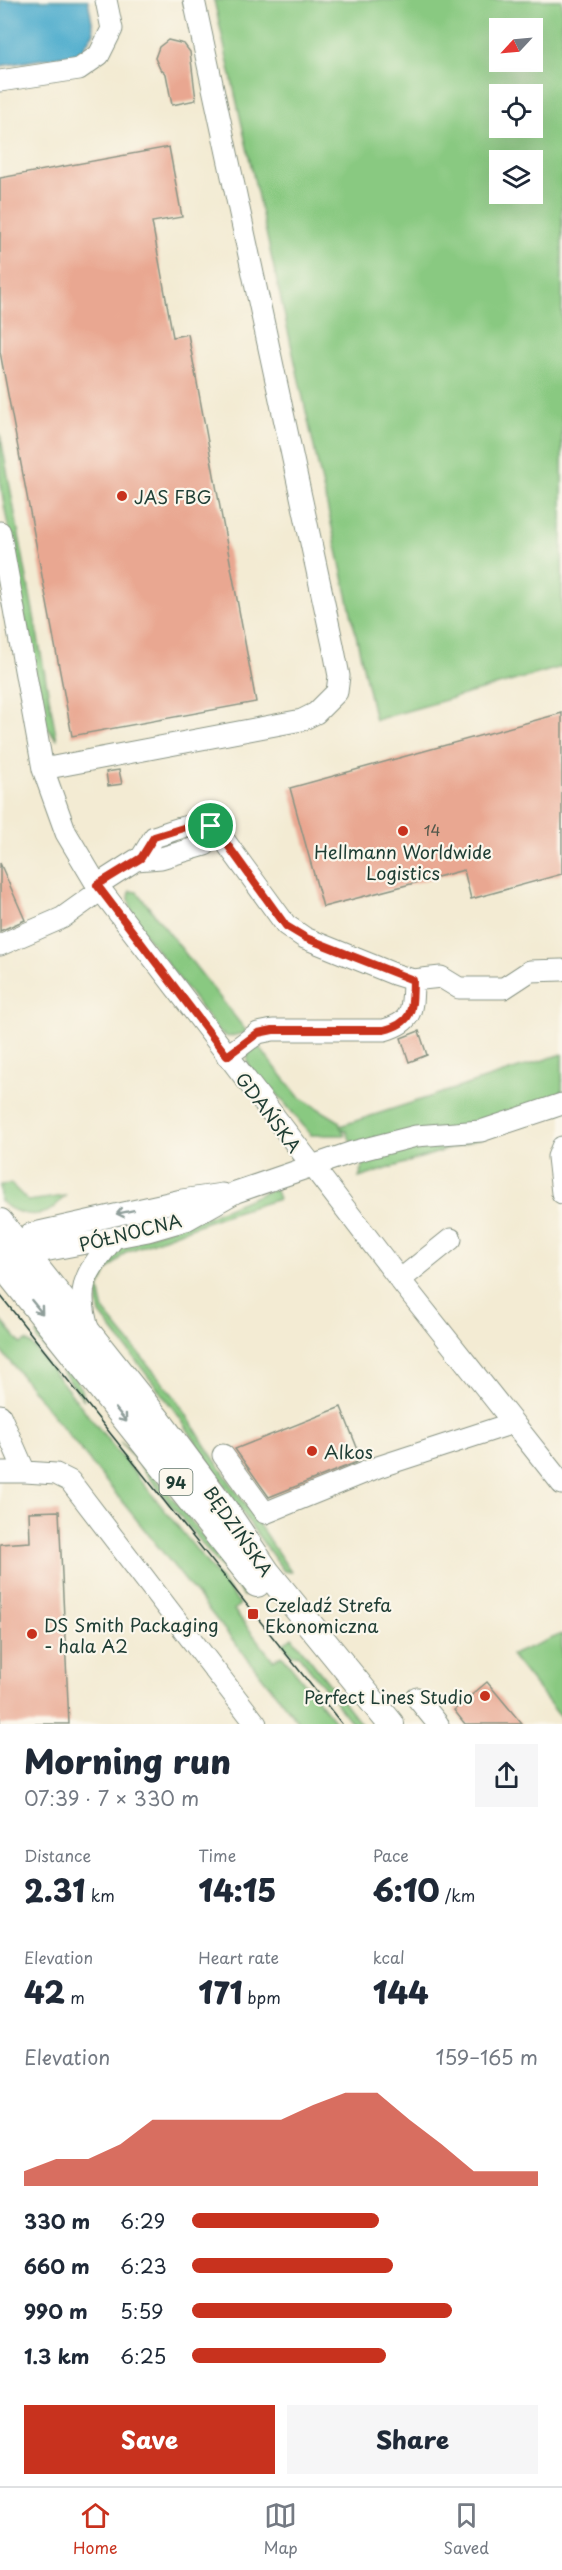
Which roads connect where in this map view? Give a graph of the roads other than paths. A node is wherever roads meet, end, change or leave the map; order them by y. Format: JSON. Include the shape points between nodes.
{"nodes":[{"id":1,"x":106,"y":0,"type":"edge"},
{"id":2,"x":194,"y":0,"type":"edge"},
{"id":3,"x":0,"y":81,"type":"edge"},
{"id":4,"x":0,"y":532,"type":"edge"},
{"id":5,"x":43,"y":769,"type":"junction"},
{"id":6,"x":99,"y":888,"type":"junction"},
{"id":7,"x":0,"y":945,"type":"edge"},
{"id":8,"x":562,"y":970,"type":"edge"},
{"id":9,"x":413,"y":980,"type":"junction"},
{"id":10,"x":227,"y":1056,"type":"junction"},
{"id":11,"x":562,"y":1104,"type":"edge"},
{"id":12,"x":562,"y":1147,"type":"edge"},
{"id":13,"x":311,"y":1166,"type":"junction"},
{"id":14,"x":236,"y":1192,"type":"junction"},
{"id":15,"x":562,"y":1193,"type":"edge"},
{"id":16,"x":0,"y":1222,"type":"edge"},
{"id":17,"x":114,"y":1238,"type":"junction"},
{"id":18,"x":451,"y":1239,"type":"dead end"},
{"id":19,"x":6,"y":1252,"type":"edge"},
{"id":20,"x":400,"y":1280,"type":"junction"},
{"id":21,"x":91,"y":1336,"type":"junction"},
{"id":22,"x":0,"y":1415,"type":"edge"},
{"id":23,"x":513,"y":1423,"type":"junction"},
{"id":24,"x":223,"y":1455,"type":"dead end"},
{"id":25,"x":0,"y":1472,"type":"edge"},
{"id":26,"x":25,"y":1472,"type":"junction"},
{"id":27,"x":558,"y":1472,"type":"edge"},
{"id":28,"x":417,"y":1698,"type":"dead end"},
{"id":29,"x":256,"y":1724,"type":"edge"},
{"id":30,"x":371,"y":1724,"type":"edge"},
{"id":31,"x":391,"y":1724,"type":"edge"},
{"id":32,"x":438,"y":1724,"type":"edge"}],
"edges":[{"from":1,"to":3,"type":"street","via":[[112,29],[99,56],[79,69]]},
{"from":2,"to":5,"type":"street","via":[[333,645],[339,676],[337,692],[321,709],[302,720]]},
{"from":4,"to":5,"type":"street","name":"GDAŃSKA"},
{"from":5,"to":6,"type":"street","name":"GDAŃSKA","via":[[66,833]]},
{"from":6,"to":7,"type":"street","via":[[62,918]]},
{"from":6,"to":9,"type":"street","via":[[141,858],[161,858],[205,845],[219,833],[286,926],[306,938]]},
{"from":6,"to":10,"type":"street","name":"GDAŃSKA"},
{"from":8,"to":9,"type":"street","via":[[530,971],[504,988],[459,988],[441,977]]},
{"from":9,"to":10,"type":"street","via":[[408,1017],[399,1026],[384,1030],[273,1030],[258,1033]]},
{"from":10,"to":13,"type":"street","name":"GDAŃSKA"},
{"from":11,"to":13,"type":"street","name":"PÓŁNOCNA","via":[[481,1131],[416,1136]]},
{"from":12,"to":15,"type":"street","via":[[558,1157]]},
{"from":13,"to":14,"type":"street","name":"PÓŁNOCNA"},
{"from":13,"to":20,"type":"street","name":"GDAŃSKA"},
{"from":14,"to":17,"type":"street","name":"PÓŁNOCNA","via":[[186,1220]]},
{"from":14,"to":19,"type":"street","name":"PÓŁNOCNA","one_way":true,"via":[[53,1228],[30,1234]]},
{"from":16,"to":19,"type":"main road","name":"BĘDZIŃSKA","number":"94"},
{"from":17,"to":19,"type":"street","name":"PÓŁNOCNA","via":[[39,1252]]},
{"from":17,"to":21,"type":"street","via":[[89,1271],[81,1299]]},
{"from":18,"to":20,"type":"street"},
{"from":19,"to":21,"type":"main road","name":"BĘDZIŃSKA","number":"94"},
{"from":19,"to":30,"type":"main road","name":"BĘDZIŃSKA","number":"94","one_way":true},
{"from":20,"to":23,"type":"street","name":"GDAŃSKA"},
{"from":21,"to":31,"type":"main road","name":"BĘDZIŃSKA","number":"94","via":[[225,1510],[267,1572]]},
{"from":22,"to":26,"type":"street"},
{"from":23,"to":24,"type":"street","via":[[378,1467],[265,1513]]},
{"from":23,"to":27,"type":"street","name":"GDAŃSKA"},
{"from":25,"to":26,"type":"street"},
{"from":26,"to":29,"type":"street","via":[[56,1474],[70,1481]]},
{"from":28,"to":32,"type":"street"}]}
